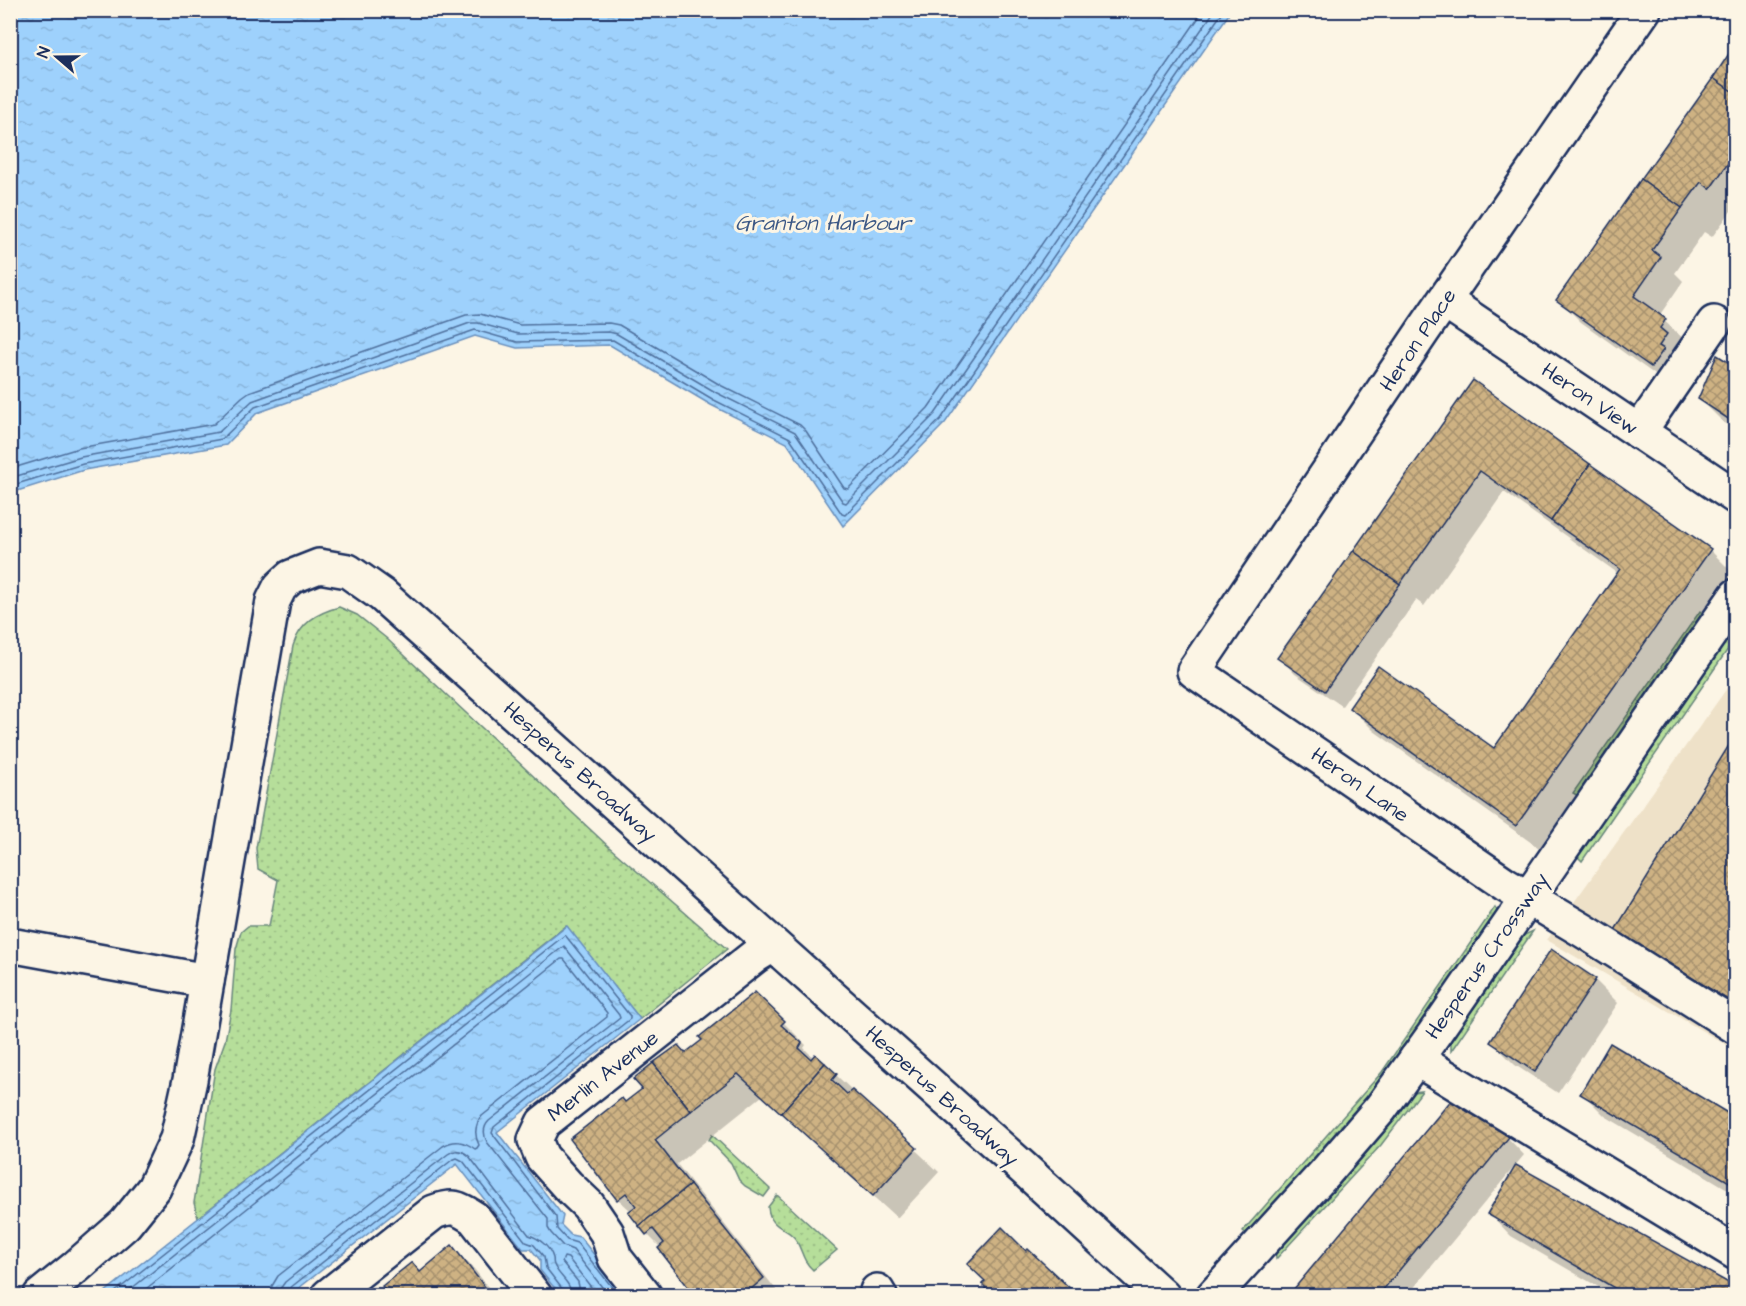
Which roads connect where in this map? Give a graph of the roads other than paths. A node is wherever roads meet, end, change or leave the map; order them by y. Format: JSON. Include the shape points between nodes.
{"nodes":[{"id":1,"x":1644,"y":10,"type":"edge"},
{"id":2,"x":1445,"y":301,"type":"junction"},
{"id":3,"x":1714,"y":323,"type":"dead end"},
{"id":4,"x":1639,"y":432,"type":"junction"},
{"id":5,"x":1736,"y":497,"type":"edge"},
{"id":6,"x":1736,"y":597,"type":"edge"},
{"id":7,"x":1194,"y":671,"type":"joint"},
{"id":8,"x":1527,"y":899,"type":"junction"},
{"id":9,"x":10,"y":945,"type":"edge"},
{"id":10,"x":773,"y":945,"type":"junction"},
{"id":11,"x":207,"y":981,"type":"junction"},
{"id":12,"x":1736,"y":1027,"type":"edge"},
{"id":13,"x":1416,"y":1059,"type":"junction"},
{"id":14,"x":1736,"y":1253,"type":"edge"},
{"id":15,"x":40,"y":1296,"type":"edge"},
{"id":16,"x":328,"y":1296,"type":"edge"},
{"id":17,"x":535,"y":1296,"type":"edge"},
{"id":18,"x":645,"y":1296,"type":"edge"},
{"id":19,"x":1163,"y":1296,"type":"edge"},
{"id":20,"x":1213,"y":1296,"type":"edge"}],
"edges":[{"from":1,"to":2,"type":"street","name":"Heron Place","via":[[1523,163]]},
{"from":2,"to":4,"type":"street","name":"Heron View"},
{"from":2,"to":7,"type":"street","name":"Heron Place"},
{"from":3,"to":4,"type":"street"},
{"from":4,"to":5,"type":"street","name":"Heron View"},
{"from":6,"to":8,"type":"street","name":"Hesperus Crossway"},
{"from":7,"to":8,"type":"street","name":"Heron Lane"},
{"from":8,"to":12,"type":"street","name":"Heron Lane"},
{"from":8,"to":13,"type":"street","name":"Hesperus Crossway"},
{"from":9,"to":11,"type":"street"},
{"from":10,"to":11,"type":"street","name":"Hesperus Broadway","via":[[382,595],[348,571],[319,566],[291,576],[273,602]]},
{"from":10,"to":18,"type":"street","name":"Merlin Avenue","via":[[543,1123],[536,1140],[542,1157],[588,1205],[607,1233],[615,1258]]},
{"from":10,"to":19,"type":"street","name":"Hesperus Broadway"},
{"from":11,"to":15,"type":"street","name":"Hesperus Broadway","via":[[177,1139],[154,1188],[125,1224]]},
{"from":13,"to":14,"type":"street"},
{"from":13,"to":20,"type":"street","name":"Hesperus Crossway","via":[[1381,1108]]},
{"from":16,"to":17,"type":"street","via":[[434,1212],[448,1207],[474,1218]]}]}
